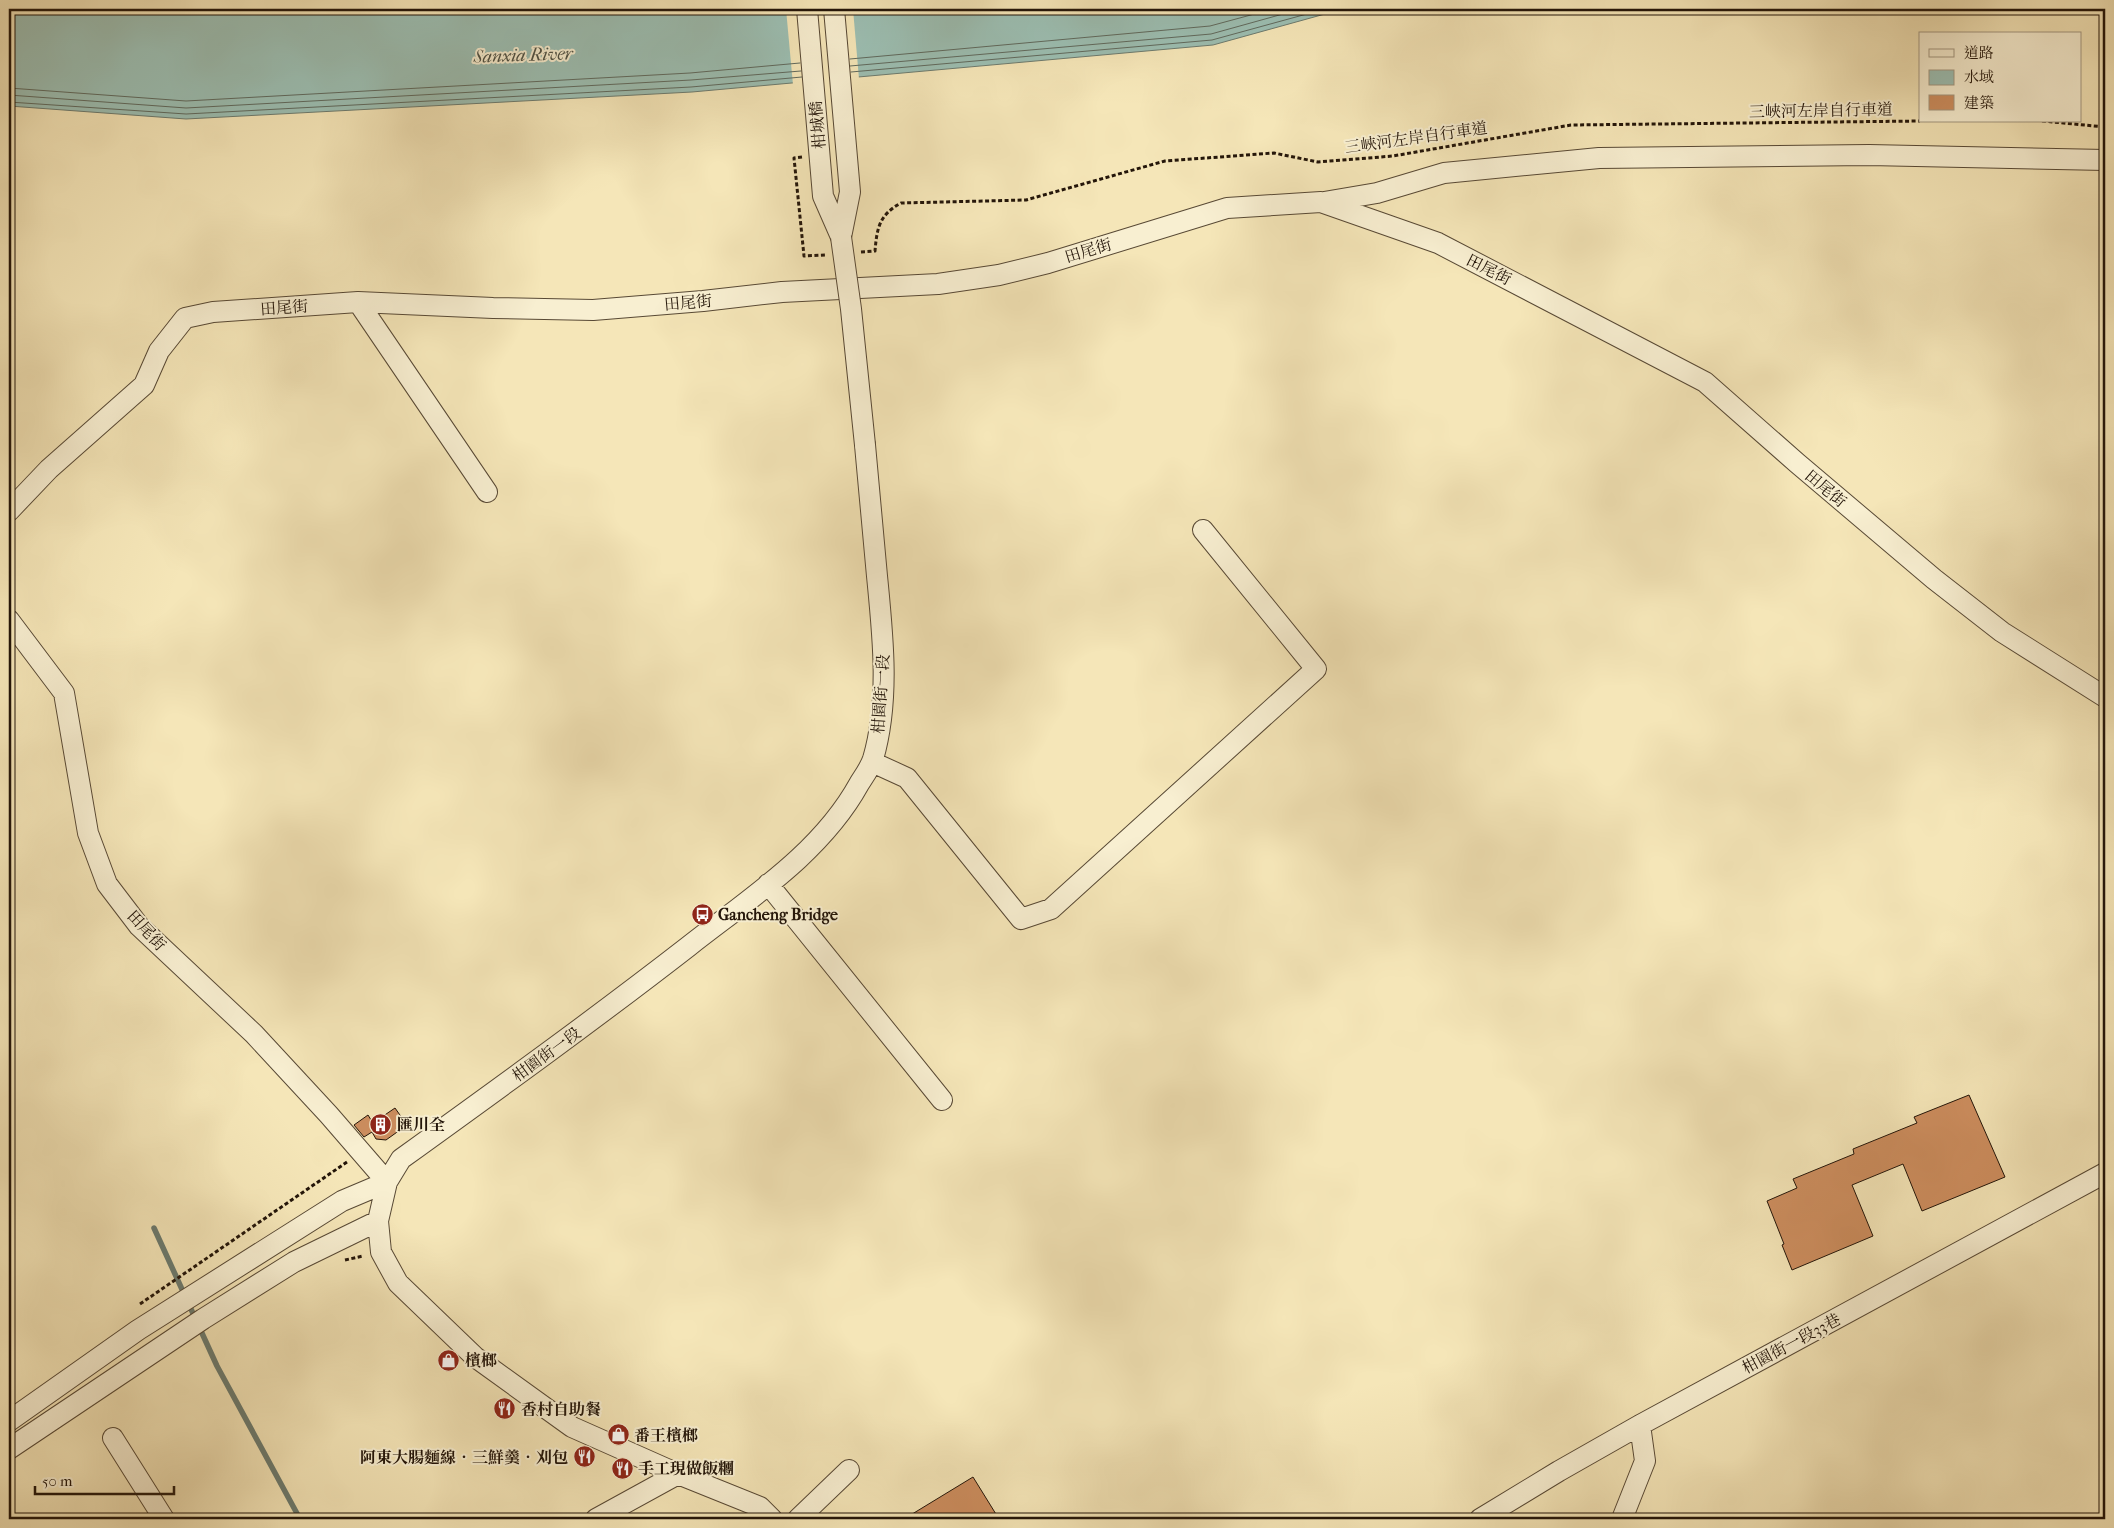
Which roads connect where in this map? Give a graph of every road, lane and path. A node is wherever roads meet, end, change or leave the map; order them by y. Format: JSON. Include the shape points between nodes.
{"nodes":[{"id":1,"x":807,"y":9,"type":"edge"},
{"id":2,"x":834,"y":9,"type":"edge"},
{"id":3,"x":1919,"y":121,"type":"edge"},
{"id":4,"x":2052,"y":122,"type":"edge"},
{"id":5,"x":2105,"y":127,"type":"edge"},
{"id":6,"x":804,"y":156,"type":"dead end"},
{"id":7,"x":2105,"y":160,"type":"edge"},
{"id":8,"x":1321,"y":202,"type":"junction"},
{"id":9,"x":841,"y":237,"type":"junction"},
{"id":10,"x":857,"y":253,"type":"dead end"},
{"id":11,"x":831,"y":255,"type":"dead end"},
{"id":12,"x":358,"y":302,"type":"junction"},
{"id":13,"x":865,"y":445,"type":"joint"},
{"id":14,"x":487,"y":492,"type":"dead end"},
{"id":15,"x":9,"y":511,"type":"edge"},
{"id":16,"x":1203,"y":530,"type":"dead end"},
{"id":17,"x":9,"y":620,"type":"edge"},
{"id":18,"x":2105,"y":697,"type":"edge"},
{"id":19,"x":872,"y":762,"type":"junction"},
{"id":20,"x":768,"y":884,"type":"junction"},
{"id":21,"x":942,"y":1100,"type":"dead end"},
{"id":22,"x":361,"y":1152,"type":"junction"},
{"id":23,"x":2105,"y":1173,"type":"edge"},
{"id":24,"x":387,"y":1182,"type":"junction"},
{"id":25,"x":378,"y":1221,"type":"junction"},
{"id":26,"x":137,"y":1306,"type":"dead end"},
{"id":27,"x":9,"y":1421,"type":"edge"},
{"id":28,"x":1640,"y":1426,"type":"junction"},
{"id":29,"x":113,"y":1438,"type":"dead end"},
{"id":30,"x":9,"y":1449,"type":"edge"},
{"id":31,"x":849,"y":1470,"type":"dead end"},
{"id":32,"x":678,"y":1474,"type":"junction"},
{"id":33,"x":164,"y":1519,"type":"edge"},
{"id":34,"x":596,"y":1519,"type":"edge"},
{"id":35,"x":772,"y":1519,"type":"edge"},
{"id":36,"x":798,"y":1519,"type":"edge"},
{"id":37,"x":1480,"y":1519,"type":"edge"},
{"id":38,"x":1622,"y":1519,"type":"edge"}],
"edges":[{"from":1,"to":9,"type":"street","name":"柑城橋","via":[[823,196]]},
{"from":2,"to":9,"type":"street","name":"柑城橋","via":[[850,192]]},
{"from":3,"to":10,"type":"path","name":"三峽河左岸自行車道","via":[[1570,125],[1393,156],[1318,162],[1274,153],[1165,161],[1026,200],[901,203],[888,210],[877,230],[875,252]]},
{"from":4,"to":5,"type":"path"},
{"from":6,"to":11,"type":"path","via":[[794,158],[804,256]]},
{"from":7,"to":8,"type":"street","via":[[1869,155],[1599,158],[1444,173],[1377,193]]},
{"from":8,"to":12,"type":"street","name":"田尾街","via":[[1227,208],[1048,263],[999,275],[938,284],[782,292],[593,310]]},
{"from":8,"to":18,"type":"street","name":"田尾街","via":[[1438,244],[1705,382],[1934,579],[1994,626]]},
{"from":9,"to":13,"type":"street","name":"柑城橋","bridge":true},
{"from":12,"to":14,"type":"street"},
{"from":12,"to":15,"type":"street","name":"田尾街","via":[[213,312],[185,318],[158,351],[144,386],[49,469]]},
{"from":13,"to":19,"type":"street","name":"柑園街一段","via":[[883,637],[880,727]]},
{"from":16,"to":19,"type":"street","via":[[1316,669],[1051,909],[1021,919],[907,778]]},
{"from":17,"to":22,"type":"street","name":"田尾街","via":[[64,693],[88,833],[107,884],[139,926],[254,1034]]},
{"from":19,"to":20,"type":"street","name":"柑園街一段","via":[[852,797],[825,831]]},
{"from":20,"to":21,"type":"street"},
{"from":20,"to":24,"type":"street","name":"柑園街一段","via":[[620,999],[401,1159]]},
{"from":22,"to":24,"type":"street","name":"田尾街"},
{"from":22,"to":26,"type":"path"},
{"from":23,"to":28,"type":"street","name":"柑園街一段33巷"},
{"from":24,"to":25,"type":"street","name":"柑園街一段"},
{"from":24,"to":27,"type":"street","via":[[342,1201],[154,1320]]},
{"from":25,"to":30,"type":"street","via":[[294,1262]]},
{"from":25,"to":32,"type":"street","name":"柑園街一段","via":[[381,1252],[398,1283],[475,1357],[572,1427]]},
{"from":28,"to":37,"type":"street","name":"柑園街一段33巷"},
{"from":28,"to":38,"type":"street","via":[[1645,1461]]},
{"from":29,"to":33,"type":"street"},
{"from":31,"to":36,"type":"street"},
{"from":32,"to":34,"type":"street"},
{"from":32,"to":35,"type":"street","name":"柑園街一段","via":[[760,1507]]}]}
